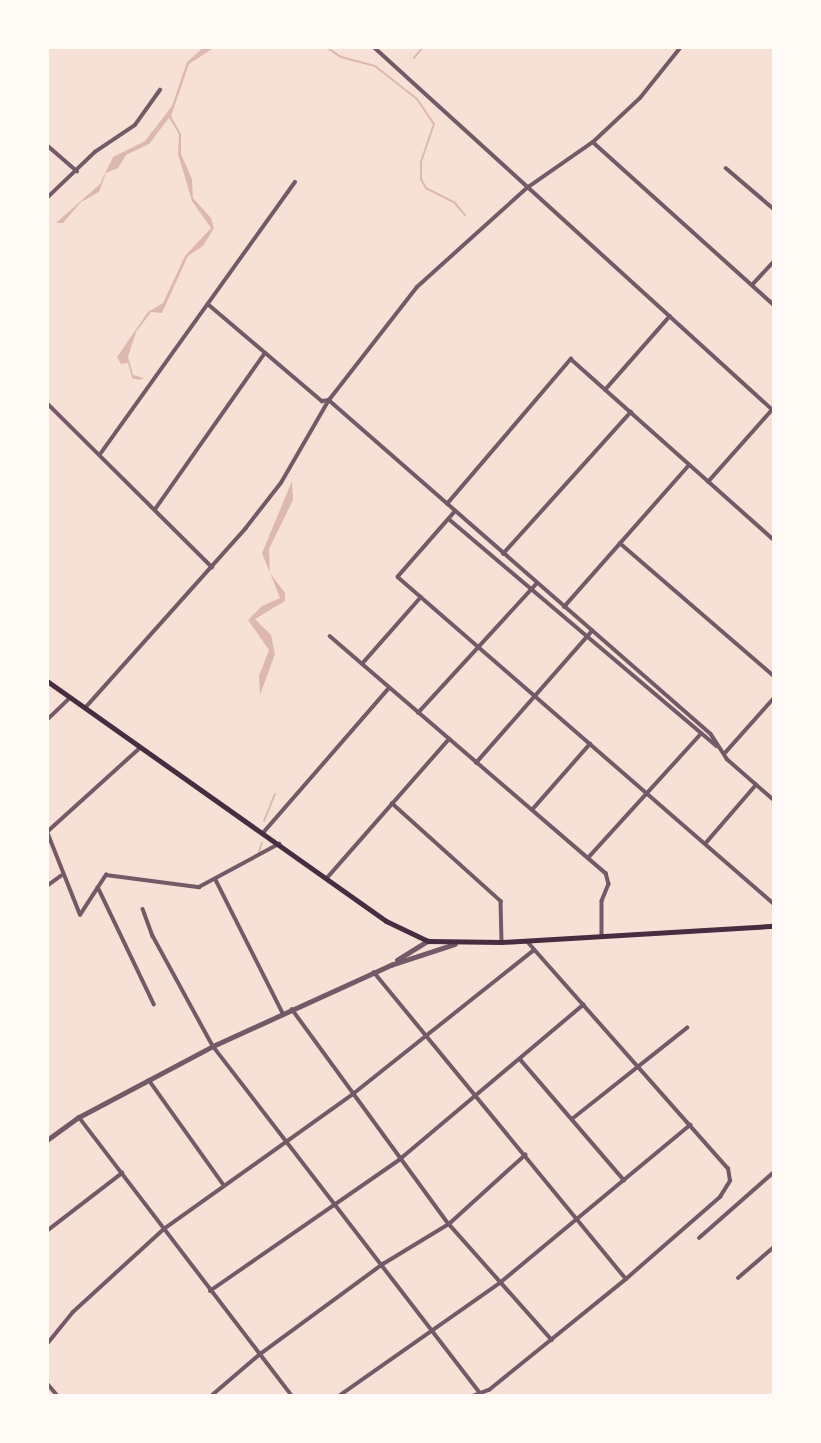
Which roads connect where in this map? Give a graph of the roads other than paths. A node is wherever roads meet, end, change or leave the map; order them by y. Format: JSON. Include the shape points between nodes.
{"nodes":[{"id":1,"x":374,"y":47,"type":"edge"},
{"id":2,"x":681,"y":47,"type":"edge"},
{"id":3,"x":160,"y":90,"type":"dead end"},
{"id":4,"x":593,"y":142,"type":"junction"},
{"id":5,"x":47,"y":145,"type":"edge"},
{"id":6,"x":726,"y":168,"type":"dead end"},
{"id":7,"x":76,"y":170,"type":"junction"},
{"id":8,"x":295,"y":182,"type":"dead end"},
{"id":9,"x":527,"y":188,"type":"junction"},
{"id":10,"x":47,"y":198,"type":"edge"},
{"id":11,"x":774,"y":209,"type":"edge"},
{"id":12,"x":774,"y":261,"type":"edge"},
{"id":13,"x":752,"y":285,"type":"junction"},
{"id":14,"x":208,"y":304,"type":"junction"},
{"id":15,"x":774,"y":305,"type":"edge"},
{"id":16,"x":670,"y":316,"type":"junction"},
{"id":17,"x":265,"y":353,"type":"junction"},
{"id":18,"x":605,"y":390,"type":"junction"},
{"id":19,"x":329,"y":400,"type":"junction"},
{"id":20,"x":47,"y":403,"type":"edge"},
{"id":21,"x":773,"y":411,"type":"edge"},
{"id":22,"x":631,"y":412,"type":"junction"},
{"id":23,"x":101,"y":453,"type":"junction"},
{"id":24,"x":689,"y":465,"type":"junction"},
{"id":25,"x":708,"y":482,"type":"junction"},
{"id":26,"x":447,"y":504,"type":"junction"},
{"id":27,"x":156,"y":508,"type":"junction"},
{"id":28,"x":456,"y":512,"type":"junction"},
{"id":29,"x":449,"y":519,"type":"junction"},
{"id":30,"x":774,"y":540,"type":"edge"},
{"id":31,"x":620,"y":543,"type":"junction"},
{"id":32,"x":503,"y":554,"type":"junction"},
{"id":33,"x":212,"y":568,"type":"junction"},
{"id":34,"x":537,"y":583,"type":"junction"},
{"id":35,"x":531,"y":589,"type":"junction"},
{"id":36,"x":421,"y":597,"type":"junction"},
{"id":37,"x":564,"y":607,"type":"junction"},
{"id":38,"x":592,"y":631,"type":"junction"},
{"id":39,"x":330,"y":636,"type":"dead end"},
{"id":40,"x":586,"y":638,"type":"junction"},
{"id":41,"x":478,"y":647,"type":"junction"},
{"id":42,"x":362,"y":664,"type":"junction"},
{"id":43,"x":774,"y":676,"type":"edge"},
{"id":44,"x":47,"y":681,"type":"edge"},
{"id":45,"x":389,"y":688,"type":"junction"},
{"id":46,"x":535,"y":696,"type":"junction"},
{"id":47,"x":70,"y":698,"type":"junction"},
{"id":48,"x":774,"y":698,"type":"edge"},
{"id":49,"x":86,"y":707,"type":"junction"},
{"id":50,"x":418,"y":713,"type":"junction"},
{"id":51,"x":47,"y":720,"type":"edge"},
{"id":52,"x":705,"y":730,"type":"junction"},
{"id":53,"x":700,"y":736,"type":"junction"},
{"id":54,"x":449,"y":739,"type":"junction"},
{"id":55,"x":590,"y":744,"type":"junction"},
{"id":56,"x":141,"y":748,"type":"junction"},
{"id":57,"x":720,"y":748,"type":"junction"},
{"id":58,"x":725,"y":753,"type":"junction"},
{"id":59,"x":476,"y":763,"type":"junction"},
{"id":60,"x":757,"y":785,"type":"junction"},
{"id":61,"x":647,"y":793,"type":"junction"},
{"id":62,"x":774,"y":800,"type":"edge"},
{"id":63,"x":393,"y":803,"type":"junction"},
{"id":64,"x":532,"y":810,"type":"junction"},
{"id":65,"x":49,"y":827,"type":"edge"},
{"id":66,"x":263,"y":833,"type":"junction"},
{"id":67,"x":279,"y":844,"type":"junction"},
{"id":68,"x":705,"y":844,"type":"junction"},
{"id":69,"x":588,"y":858,"type":"junction"},
{"id":70,"x":61,"y":876,"type":"junction"},
{"id":71,"x":327,"y":878,"type":"junction"},
{"id":72,"x":216,"y":880,"type":"junction"},
{"id":73,"x":47,"y":886,"type":"edge"},
{"id":74,"x":98,"y":887,"type":"junction"},
{"id":75,"x":774,"y":904,"type":"edge"},
{"id":76,"x":143,"y":909,"type":"dead end"},
{"id":77,"x":774,"y":926,"type":"edge"},
{"id":78,"x":602,"y":935,"type":"junction"},
{"id":79,"x":526,"y":940,"type":"junction"},
{"id":80,"x":428,"y":941,"type":"junction"},
{"id":81,"x":502,"y":942,"type":"junction"},
{"id":82,"x":455,"y":944,"type":"junction"},
{"id":83,"x":534,"y":950,"type":"junction"},
{"id":84,"x":391,"y":965,"type":"junction"},
{"id":85,"x":374,"y":972,"type":"junction"},
{"id":86,"x":154,"y":1004,"type":"dead end"},
{"id":87,"x":583,"y":1005,"type":"junction"},
{"id":88,"x":292,"y":1009,"type":"junction"},
{"id":89,"x":283,"y":1013,"type":"junction"},
{"id":90,"x":687,"y":1028,"type":"dead end"},
{"id":91,"x":427,"y":1037,"type":"junction"},
{"id":92,"x":213,"y":1046,"type":"junction"},
{"id":93,"x":520,"y":1059,"type":"junction"},
{"id":94,"x":638,"y":1067,"type":"junction"},
{"id":95,"x":149,"y":1080,"type":"junction"},
{"id":96,"x":353,"y":1094,"type":"junction"},
{"id":97,"x":478,"y":1098,"type":"junction"},
{"id":98,"x":79,"y":1117,"type":"junction"},
{"id":99,"x":572,"y":1119,"type":"junction"},
{"id":100,"x":690,"y":1125,"type":"junction"},
{"id":101,"x":47,"y":1140,"type":"edge"},
{"id":102,"x":289,"y":1141,"type":"junction"},
{"id":103,"x":525,"y":1155,"type":"junction"},
{"id":104,"x":399,"y":1160,"type":"junction"},
{"id":105,"x":122,"y":1173,"type":"junction"},
{"id":106,"x":773,"y":1175,"type":"edge"},
{"id":107,"x":624,"y":1180,"type":"junction"},
{"id":108,"x":224,"y":1185,"type":"junction"},
{"id":109,"x":336,"y":1203,"type":"junction"},
{"id":110,"x":577,"y":1219,"type":"junction"},
{"id":111,"x":449,"y":1224,"type":"junction"},
{"id":112,"x":164,"y":1229,"type":"junction"},
{"id":113,"x":47,"y":1231,"type":"edge"},
{"id":114,"x":699,"y":1238,"type":"dead end"},
{"id":115,"x":774,"y":1247,"type":"edge"},
{"id":116,"x":383,"y":1264,"type":"junction"},
{"id":117,"x":738,"y":1278,"type":"dead end"},
{"id":118,"x":626,"y":1279,"type":"junction"},
{"id":119,"x":501,"y":1282,"type":"junction"},
{"id":120,"x":210,"y":1291,"type":"junction"},
{"id":121,"x":433,"y":1330,"type":"junction"},
{"id":122,"x":552,"y":1339,"type":"junction"},
{"id":123,"x":47,"y":1344,"type":"edge"},
{"id":124,"x":259,"y":1354,"type":"junction"},
{"id":125,"x":47,"y":1383,"type":"edge"},
{"id":126,"x":479,"y":1392,"type":"junction"},
{"id":127,"x":58,"y":1396,"type":"edge"},
{"id":128,"x":211,"y":1396,"type":"edge"},
{"id":129,"x":292,"y":1396,"type":"edge"},
{"id":130,"x":339,"y":1396,"type":"edge"},
{"id":131,"x":473,"y":1396,"type":"edge"}],
"edges":[{"from":1,"to":9,"type":"street"},
{"from":2,"to":4,"type":"street","via":[[640,98]]},
{"from":3,"to":7,"type":"street","via":[[135,125]]},
{"from":4,"to":9,"type":"street"},
{"from":4,"to":13,"type":"street"},
{"from":5,"to":7,"type":"street"},
{"from":6,"to":11,"type":"street"},
{"from":7,"to":10,"type":"street"},
{"from":8,"to":14,"type":"street"},
{"from":9,"to":16,"type":"street"},
{"from":9,"to":19,"type":"street","via":[[417,287]]},
{"from":12,"to":13,"type":"street"},
{"from":13,"to":15,"type":"street"},
{"from":14,"to":17,"type":"street"},
{"from":14,"to":23,"type":"street"},
{"from":16,"to":18,"type":"street"},
{"from":16,"to":21,"type":"street"},
{"from":17,"to":19,"type":"street","via":[[322,401]]},
{"from":17,"to":27,"type":"street"},
{"from":18,"to":22,"type":"street"},
{"from":18,"to":26,"type":"street","via":[[571,359]]},
{"from":19,"to":26,"type":"street"},
{"from":19,"to":33,"type":"street","via":[[281,483]]},
{"from":20,"to":23,"type":"street"},
{"from":21,"to":25,"type":"street"},
{"from":22,"to":24,"type":"street"},
{"from":22,"to":32,"type":"street"},
{"from":23,"to":27,"type":"street"},
{"from":24,"to":25,"type":"street"},
{"from":24,"to":31,"type":"street"},
{"from":25,"to":30,"type":"street"},
{"from":26,"to":28,"type":"street"},
{"from":27,"to":33,"type":"street"},
{"from":28,"to":29,"type":"street"},
{"from":28,"to":32,"type":"street"},
{"from":29,"to":35,"type":"street"},
{"from":29,"to":36,"type":"street","via":[[398,577]]},
{"from":31,"to":37,"type":"street"},
{"from":31,"to":43,"type":"street"},
{"from":32,"to":34,"type":"street"},
{"from":33,"to":49,"type":"street"},
{"from":34,"to":35,"type":"street"},
{"from":34,"to":37,"type":"street"},
{"from":35,"to":40,"type":"street"},
{"from":35,"to":41,"type":"street"},
{"from":36,"to":41,"type":"street"},
{"from":36,"to":42,"type":"street"},
{"from":37,"to":38,"type":"street"},
{"from":38,"to":40,"type":"street"},
{"from":38,"to":52,"type":"street"},
{"from":39,"to":42,"type":"street"},
{"from":40,"to":46,"type":"street"},
{"from":40,"to":53,"type":"street"},
{"from":41,"to":46,"type":"street"},
{"from":41,"to":50,"type":"street"},
{"from":42,"to":45,"type":"street"},
{"from":44,"to":47,"type":"main road"},
{"from":45,"to":50,"type":"street"},
{"from":45,"to":66,"type":"street"},
{"from":46,"to":55,"type":"street"},
{"from":46,"to":59,"type":"street"},
{"from":47,"to":49,"type":"main road"},
{"from":47,"to":51,"type":"street"},
{"from":48,"to":58,"type":"street"},
{"from":49,"to":56,"type":"main road"},
{"from":50,"to":54,"type":"street"},
{"from":52,"to":53,"type":"street"},
{"from":52,"to":57,"type":"street"},
{"from":53,"to":57,"type":"street"},
{"from":53,"to":61,"type":"street"},
{"from":54,"to":59,"type":"street"},
{"from":54,"to":63,"type":"street"},
{"from":55,"to":61,"type":"street"},
{"from":55,"to":64,"type":"street"},
{"from":56,"to":65,"type":"street"},
{"from":56,"to":66,"type":"main road"},
{"from":57,"to":58,"type":"street"},
{"from":58,"to":60,"type":"street"},
{"from":59,"to":64,"type":"street"},
{"from":60,"to":62,"type":"street"},
{"from":60,"to":68,"type":"street"},
{"from":61,"to":68,"type":"street"},
{"from":61,"to":69,"type":"street"},
{"from":63,"to":71,"type":"street"},
{"from":63,"to":81,"type":"street","via":[[501,901]]},
{"from":64,"to":69,"type":"street"},
{"from":65,"to":70,"type":"street"},
{"from":66,"to":67,"type":"main road"},
{"from":67,"to":71,"type":"main road"},
{"from":67,"to":72,"type":"street"},
{"from":68,"to":75,"type":"street"},
{"from":69,"to":78,"type":"street","via":[[610,881],[602,901]]},
{"from":70,"to":73,"type":"street"},
{"from":70,"to":74,"type":"street","via":[[80,915]]},
{"from":71,"to":80,"type":"main road","via":[[386,920]]},
{"from":72,"to":74,"type":"street","via":[[199,887],[109,874]]},
{"from":72,"to":89,"type":"street"},
{"from":74,"to":86,"type":"street"},
{"from":76,"to":92,"type":"street"},
{"from":77,"to":78,"type":"main road"},
{"from":78,"to":79,"type":"main road"},
{"from":79,"to":81,"type":"main road"},
{"from":79,"to":83,"type":"street"},
{"from":80,"to":82,"type":"main road"},
{"from":80,"to":84,"type":"street"},
{"from":81,"to":82,"type":"main road"},
{"from":82,"to":84,"type":"street"},
{"from":83,"to":87,"type":"street"},
{"from":83,"to":91,"type":"street"},
{"from":84,"to":85,"type":"street"},
{"from":85,"to":88,"type":"street"},
{"from":85,"to":91,"type":"street"},
{"from":87,"to":93,"type":"street"},
{"from":87,"to":94,"type":"street"},
{"from":88,"to":89,"type":"street"},
{"from":88,"to":96,"type":"street"},
{"from":89,"to":92,"type":"street"},
{"from":90,"to":94,"type":"street"},
{"from":91,"to":96,"type":"street"},
{"from":91,"to":97,"type":"street"},
{"from":92,"to":95,"type":"street"},
{"from":92,"to":102,"type":"street"},
{"from":93,"to":97,"type":"street"},
{"from":93,"to":99,"type":"street"},
{"from":94,"to":99,"type":"street"},
{"from":94,"to":100,"type":"street"},
{"from":95,"to":98,"type":"street"},
{"from":95,"to":108,"type":"street"},
{"from":96,"to":102,"type":"street"},
{"from":96,"to":104,"type":"street"},
{"from":97,"to":103,"type":"street"},
{"from":97,"to":104,"type":"street"},
{"from":98,"to":101,"type":"street"},
{"from":98,"to":105,"type":"street"},
{"from":99,"to":107,"type":"street"},
{"from":100,"to":107,"type":"street"},
{"from":100,"to":118,"type":"street","via":[[728,1169],[726,1188]]},
{"from":102,"to":108,"type":"street"},
{"from":102,"to":109,"type":"street"},
{"from":103,"to":110,"type":"street"},
{"from":103,"to":111,"type":"street"},
{"from":104,"to":109,"type":"street"},
{"from":104,"to":111,"type":"street"},
{"from":105,"to":112,"type":"street"},
{"from":105,"to":113,"type":"street"},
{"from":106,"to":114,"type":"street"},
{"from":107,"to":110,"type":"street"},
{"from":108,"to":112,"type":"street"},
{"from":109,"to":116,"type":"street"},
{"from":109,"to":120,"type":"street"},
{"from":110,"to":118,"type":"street"},
{"from":110,"to":119,"type":"street"},
{"from":111,"to":116,"type":"street"},
{"from":111,"to":119,"type":"street"},
{"from":112,"to":120,"type":"street"},
{"from":112,"to":123,"type":"street","via":[[73,1312]]},
{"from":115,"to":117,"type":"street"},
{"from":116,"to":121,"type":"street"},
{"from":116,"to":124,"type":"street"},
{"from":118,"to":122,"type":"street"},
{"from":119,"to":121,"type":"street"},
{"from":119,"to":122,"type":"street"},
{"from":120,"to":124,"type":"street"},
{"from":121,"to":126,"type":"street"},
{"from":121,"to":130,"type":"street"},
{"from":122,"to":126,"type":"street","via":[[489,1390]]},
{"from":124,"to":128,"type":"street"},
{"from":124,"to":129,"type":"street"},
{"from":125,"to":127,"type":"street"},
{"from":126,"to":131,"type":"street"}]}
